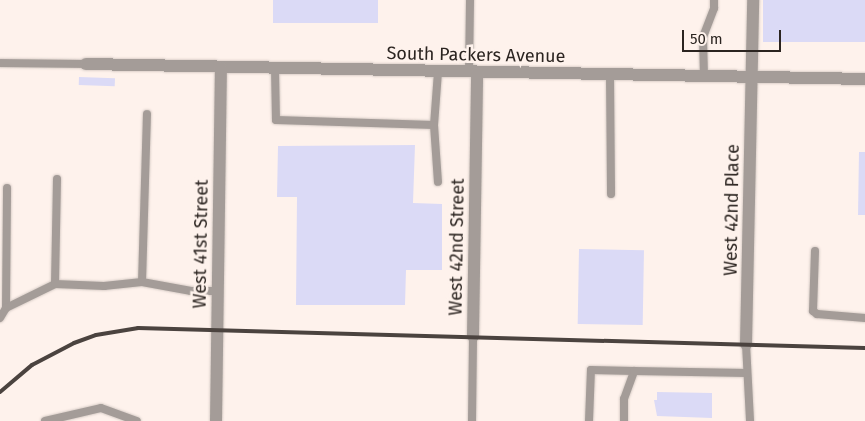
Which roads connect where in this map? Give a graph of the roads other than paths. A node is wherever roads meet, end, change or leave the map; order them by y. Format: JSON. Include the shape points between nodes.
{"nodes":[{"id":1,"x":470,"y":0,"type":"edge"},
{"id":2,"x":714,"y":0,"type":"edge"},
{"id":3,"x":753,"y":0,"type":"edge"},
{"id":4,"x":0,"y":63,"type":"edge"},
{"id":5,"x":86,"y":64,"type":"joint"},
{"id":6,"x":221,"y":67,"type":"junction"},
{"id":7,"x":275,"y":68,"type":"junction"},
{"id":8,"x":438,"y":72,"type":"junction"},
{"id":9,"x":473,"y":73,"type":"junction"},
{"id":10,"x":610,"y":75,"type":"junction"},
{"id":11,"x":704,"y":77,"type":"junction"},
{"id":12,"x":753,"y":77,"type":"junction"},
{"id":13,"x":865,"y":79,"type":"edge"},
{"id":14,"x":147,"y":114,"type":"dead end"},
{"id":15,"x":434,"y":125,"type":"junction"},
{"id":16,"x":57,"y":178,"type":"dead end"},
{"id":17,"x":438,"y":182,"type":"dead end"},
{"id":18,"x":7,"y":188,"type":"dead end"},
{"id":19,"x":611,"y":194,"type":"dead end"},
{"id":20,"x":814,"y":251,"type":"dead end"},
{"id":21,"x":142,"y":282,"type":"junction"},
{"id":22,"x":55,"y":284,"type":"junction"},
{"id":23,"x":218,"y":291,"type":"junction"},
{"id":24,"x":6,"y":308,"type":"junction"},
{"id":25,"x":0,"y":318,"type":"edge"},
{"id":26,"x":865,"y":318,"type":"edge"},
{"id":27,"x":473,"y":336,"type":"joint"},
{"id":28,"x":746,"y":344,"type":"joint"},
{"id":29,"x":634,"y":371,"type":"junction"},
{"id":30,"x":747,"y":373,"type":"junction"},
{"id":31,"x":45,"y":421,"type":"edge"},
{"id":32,"x":137,"y":421,"type":"edge"},
{"id":33,"x":216,"y":421,"type":"edge"},
{"id":34,"x":472,"y":421,"type":"edge"},
{"id":35,"x":589,"y":421,"type":"edge"},
{"id":36,"x":624,"y":421,"type":"edge"},
{"id":37,"x":750,"y":421,"type":"edge"}],
"edges":[{"from":1,"to":9,"type":"lane","name":"West 42nd Street"},
{"from":2,"to":11,"type":"lane","via":[[703,37]]},
{"from":3,"to":12,"type":"street","name":"West 42nd Place"},
{"from":4,"to":5,"type":"lane"},
{"from":5,"to":6,"type":"street","name":"South Packers Avenue"},
{"from":6,"to":7,"type":"street","name":"South Packers Avenue"},
{"from":6,"to":23,"type":"street","name":"West 41st Street"},
{"from":7,"to":8,"type":"street","name":"South Packers Avenue"},
{"from":7,"to":15,"type":"lane","via":[[276,120]]},
{"from":8,"to":9,"type":"street","name":"South Packers Avenue"},
{"from":8,"to":15,"type":"lane"},
{"from":9,"to":10,"type":"street","name":"South Packers Avenue"},
{"from":9,"to":27,"type":"street","name":"West 42nd Street"},
{"from":10,"to":11,"type":"street","name":"South Packers Avenue"},
{"from":10,"to":19,"type":"lane"},
{"from":11,"to":12,"type":"street","name":"South Packers Avenue"},
{"from":12,"to":13,"type":"street","name":"South Packers Avenue"},
{"from":12,"to":28,"type":"street","name":"West 42nd Place"},
{"from":14,"to":21,"type":"lane"},
{"from":15,"to":17,"type":"lane"},
{"from":16,"to":22,"type":"lane"},
{"from":18,"to":24,"type":"lane"},
{"from":20,"to":26,"type":"lane","via":[[813,311]]},
{"from":21,"to":22,"type":"lane","via":[[104,286]]},
{"from":21,"to":23,"type":"lane","via":[[191,291]]},
{"from":22,"to":24,"type":"lane"},
{"from":23,"to":33,"type":"street","name":"West 41st Street"},
{"from":24,"to":25,"type":"lane"},
{"from":27,"to":34,"type":"lane","name":"West 42nd Street"},
{"from":28,"to":30,"type":"lane","name":"West 42nd Place"},
{"from":29,"to":30,"type":"lane"},
{"from":29,"to":35,"type":"lane","via":[[591,370]]},
{"from":29,"to":36,"type":"lane","via":[[624,399]]},
{"from":30,"to":37,"type":"lane","name":"West 42nd Place"},
{"from":31,"to":32,"type":"lane","via":[[100,408]]}]}
